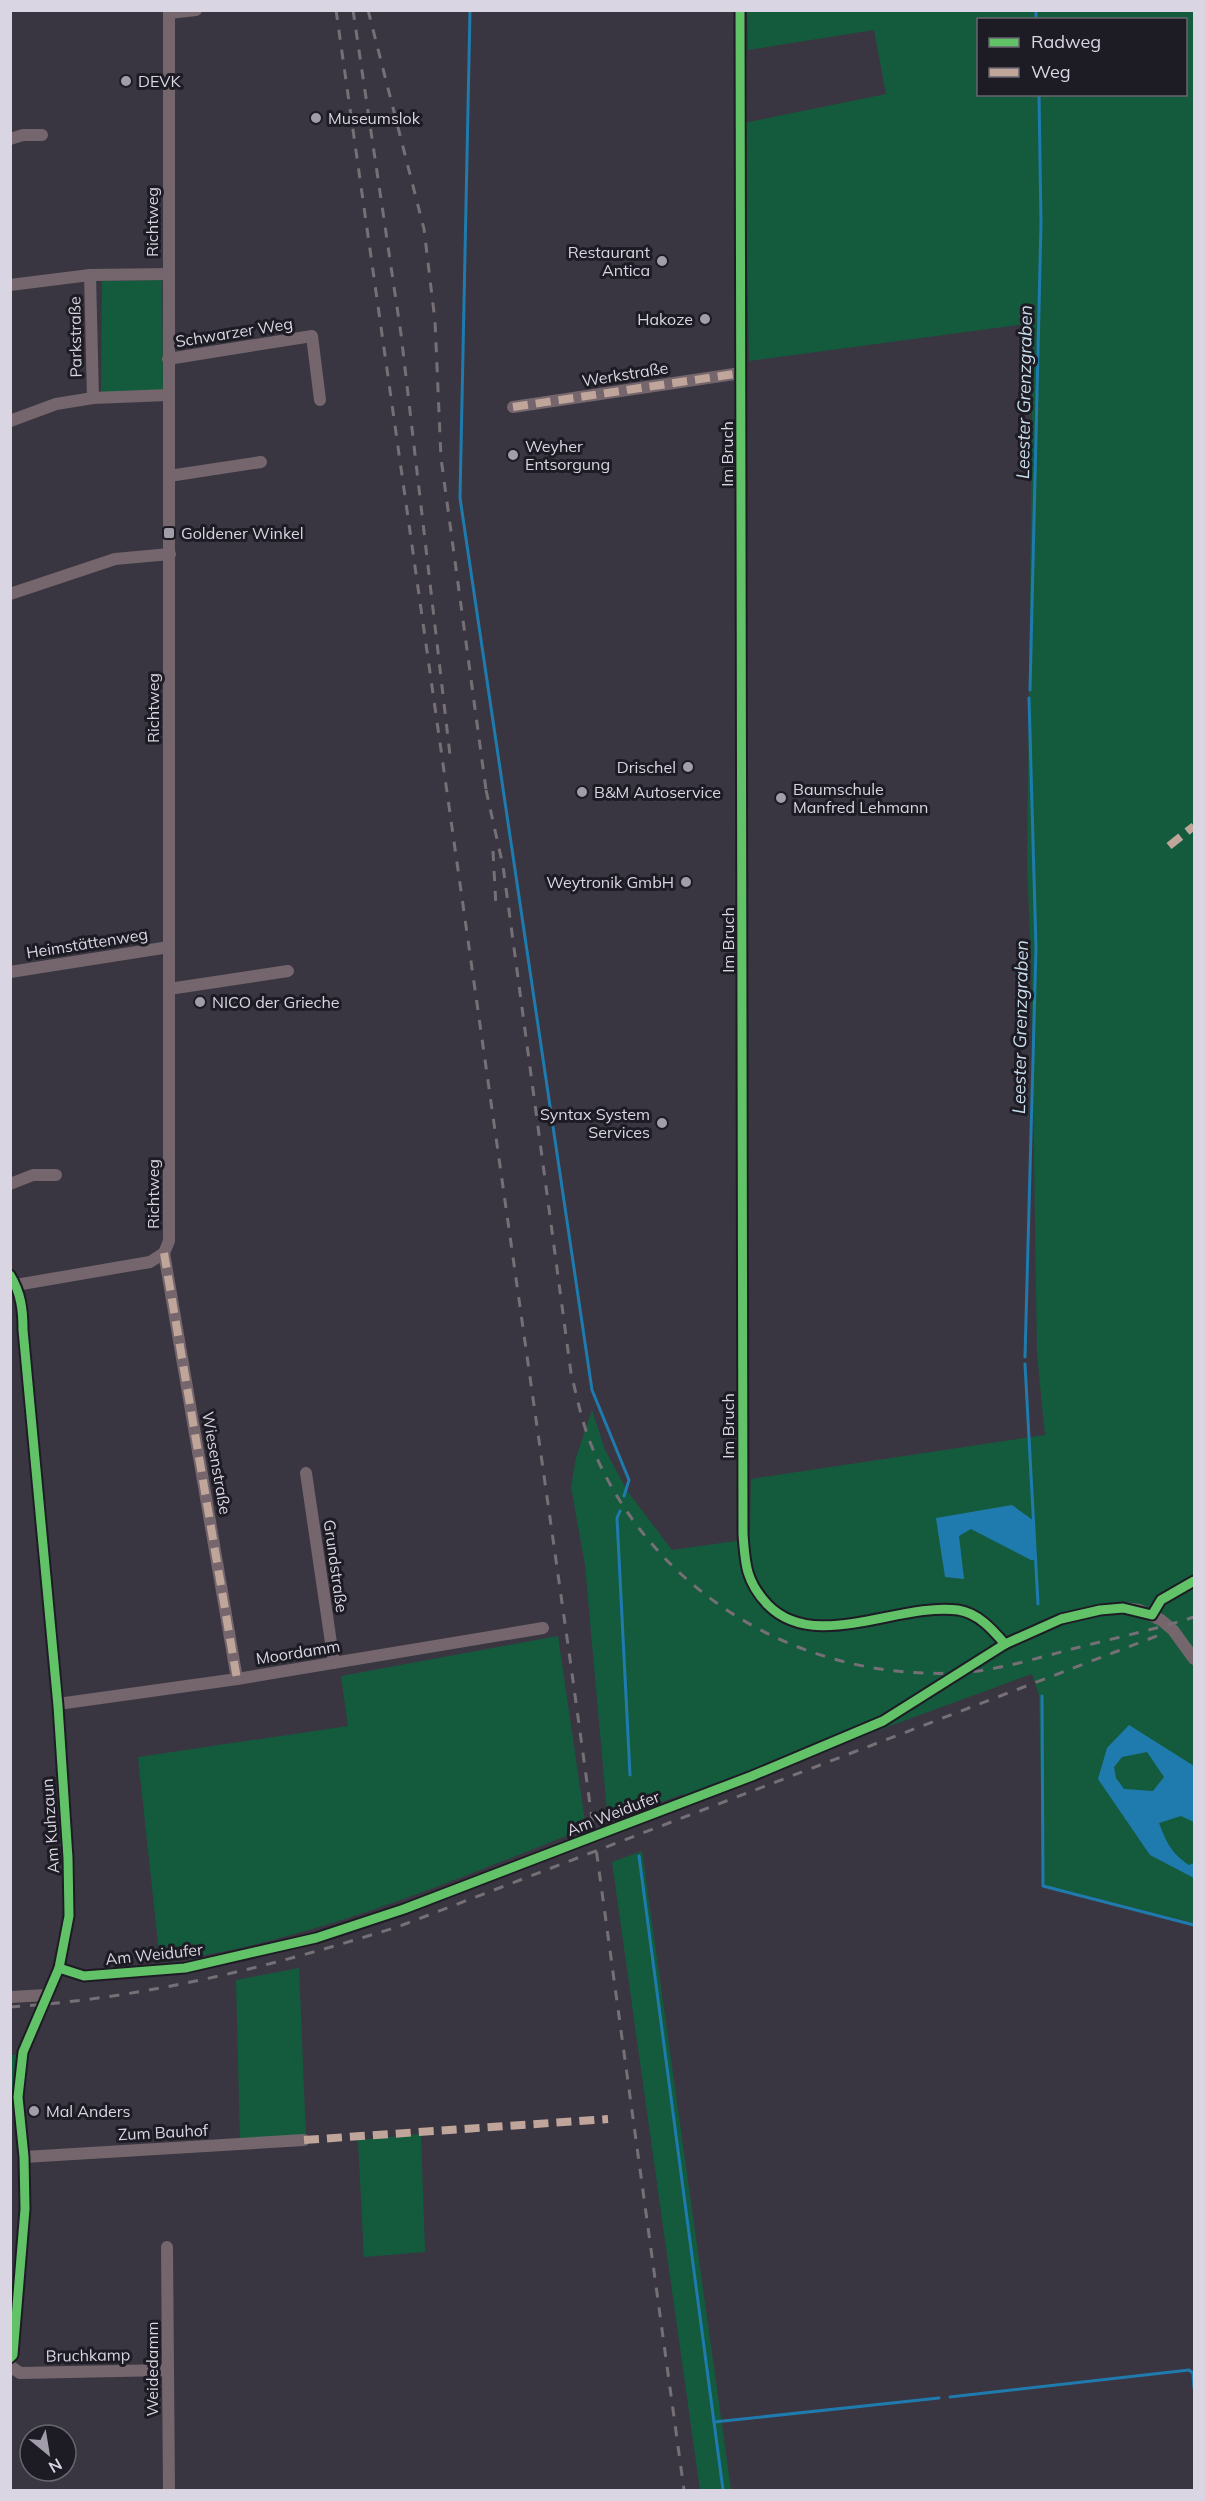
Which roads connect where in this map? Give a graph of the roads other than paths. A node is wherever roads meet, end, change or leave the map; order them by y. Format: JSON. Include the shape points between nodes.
{"nodes":[{"id":1,"x":196,"y":10,"type":"edge"},
{"id":2,"x":740,"y":10,"type":"edge"},
{"id":3,"x":170,"y":12,"type":"edge"},
{"id":4,"x":42,"y":135,"type":"dead end"},
{"id":5,"x":10,"y":139,"type":"edge"},
{"id":6,"x":169,"y":274,"type":"junction"},
{"id":7,"x":90,"y":275,"type":"junction"},
{"id":8,"x":10,"y":285,"type":"edge"},
{"id":9,"x":168,"y":359,"type":"junction"},
{"id":10,"x":741,"y":373,"type":"junction"},
{"id":11,"x":168,"y":395,"type":"junction"},
{"id":12,"x":93,"y":398,"type":"junction"},
{"id":13,"x":320,"y":400,"type":"dead end"},
{"id":14,"x":513,"y":407,"type":"dead end"},
{"id":15,"x":10,"y":421,"type":"edge"},
{"id":16,"x":261,"y":462,"type":"dead end"},
{"id":17,"x":169,"y":476,"type":"junction"},
{"id":18,"x":170,"y":554,"type":"junction"},
{"id":19,"x":10,"y":594,"type":"edge"},
{"id":20,"x":168,"y":946,"type":"junction"},
{"id":21,"x":288,"y":971,"type":"dead end"},
{"id":22,"x":10,"y":972,"type":"edge"},
{"id":23,"x":169,"y":989,"type":"junction"},
{"id":24,"x":56,"y":1175,"type":"dead end"},
{"id":25,"x":10,"y":1184,"type":"edge"},
{"id":26,"x":164,"y":1253,"type":"junction"},
{"id":27,"x":12,"y":1282,"type":"edge"},
{"id":28,"x":306,"y":1473,"type":"dead end"},
{"id":29,"x":1194,"y":1581,"type":"edge"},
{"id":30,"x":1152,"y":1615,"type":"junction"},
{"id":31,"x":543,"y":1628,"type":"dead end"},
{"id":32,"x":1005,"y":1644,"type":"junction"},
{"id":33,"x":1194,"y":1659,"type":"edge"},
{"id":34,"x":334,"y":1663,"type":"junction"},
{"id":35,"x":237,"y":1679,"type":"junction"},
{"id":36,"x":58,"y":1704,"type":"junction"},
{"id":37,"x":59,"y":1968,"type":"junction"},
{"id":38,"x":48,"y":1995,"type":"junction"},
{"id":39,"x":10,"y":1997,"type":"edge"},
{"id":40,"x":304,"y":2140,"type":"dead end"},
{"id":41,"x":24,"y":2157,"type":"junction"},
{"id":42,"x":167,"y":2247,"type":"dead end"},
{"id":43,"x":10,"y":2358,"type":"edge"},
{"id":44,"x":10,"y":2367,"type":"edge"},
{"id":45,"x":168,"y":2370,"type":"junction"},
{"id":46,"x":169,"y":2490,"type":"edge"}],
"edges":[{"from":1,"to":3,"type":"street"},
{"from":2,"to":10,"type":"street","name":"Im Bruch"},
{"from":3,"to":6,"type":"street","name":"Richtweg"},
{"from":4,"to":5,"type":"street"},
{"from":6,"to":7,"type":"street"},
{"from":6,"to":9,"type":"street","name":"Richtweg"},
{"from":7,"to":8,"type":"street"},
{"from":7,"to":12,"type":"street","name":"Parkstraße"},
{"from":9,"to":11,"type":"street","name":"Richtweg"},
{"from":9,"to":13,"type":"street","name":"Schwarzer Weg","via":[[312,336]]},
{"from":10,"to":14,"type":"street","name":"Werkstraße"},
{"from":10,"to":32,"type":"street","name":"Im Bruch","via":[[745,1563],[750,1581],[761,1597],[782,1617],[795,1623],[826,1626],[940,1609],[960,1610],[984,1621]]},
{"from":11,"to":12,"type":"street"},
{"from":11,"to":17,"type":"street","name":"Richtweg"},
{"from":12,"to":15,"type":"street","via":[[56,404]]},
{"from":16,"to":17,"type":"street"},
{"from":17,"to":18,"type":"street","name":"Richtweg"},
{"from":18,"to":19,"type":"street","via":[[115,559]]},
{"from":18,"to":20,"type":"street","name":"Richtweg"},
{"from":20,"to":22,"type":"street","name":"Heimstättenweg"},
{"from":20,"to":23,"type":"street","name":"Richtweg"},
{"from":21,"to":23,"type":"street"},
{"from":23,"to":26,"type":"street","name":"Richtweg","via":[[169,1241]]},
{"from":24,"to":25,"type":"street","via":[[33,1175]]},
{"from":26,"to":27,"type":"street","name":"Richtweg","via":[[150,1262]]},
{"from":26,"to":35,"type":"street","name":"Wiesenstraße"},
{"from":27,"to":36,"type":"street","name":"Am Kuhzaun","via":[[23,1308]]},
{"from":28,"to":34,"type":"street","name":"Grundstraße"},
{"from":29,"to":30,"type":"street","via":[[1161,1600]]},
{"from":30,"to":32,"type":"street","name":"Am Weidufer","via":[[1123,1608],[1100,1610],[1061,1619]]},
{"from":30,"to":33,"type":"street","name":"Am Weidufer","via":[[1173,1630]]},
{"from":31,"to":34,"type":"street","name":"Moordamm"},
{"from":32,"to":37,"type":"street","name":"Am Weidufer","via":[[883,1721],[752,1776],[404,1909],[269,1951],[185,1968],[84,1976]]},
{"from":34,"to":35,"type":"street","name":"Moordamm"},
{"from":35,"to":36,"type":"street","name":"Moordamm"},
{"from":36,"to":37,"type":"street","name":"Am Kuhzaun","via":[[69,1917]]},
{"from":37,"to":38,"type":"street","name":"Am Kuhzaun"},
{"from":38,"to":39,"type":"street"},
{"from":38,"to":41,"type":"street","name":"Am Kuhzaun","via":[[23,2052],[18,2097]]},
{"from":40,"to":41,"type":"street","name":"Zum Bauhof"},
{"from":41,"to":43,"type":"street","name":"Am Kuhzaun","via":[[25,2208]]},
{"from":42,"to":45,"type":"street","name":"Weidedamm"},
{"from":44,"to":45,"type":"street","name":"Bruchkamp","via":[[20,2373]]},
{"from":45,"to":46,"type":"street","name":"Weidedamm"}]}
